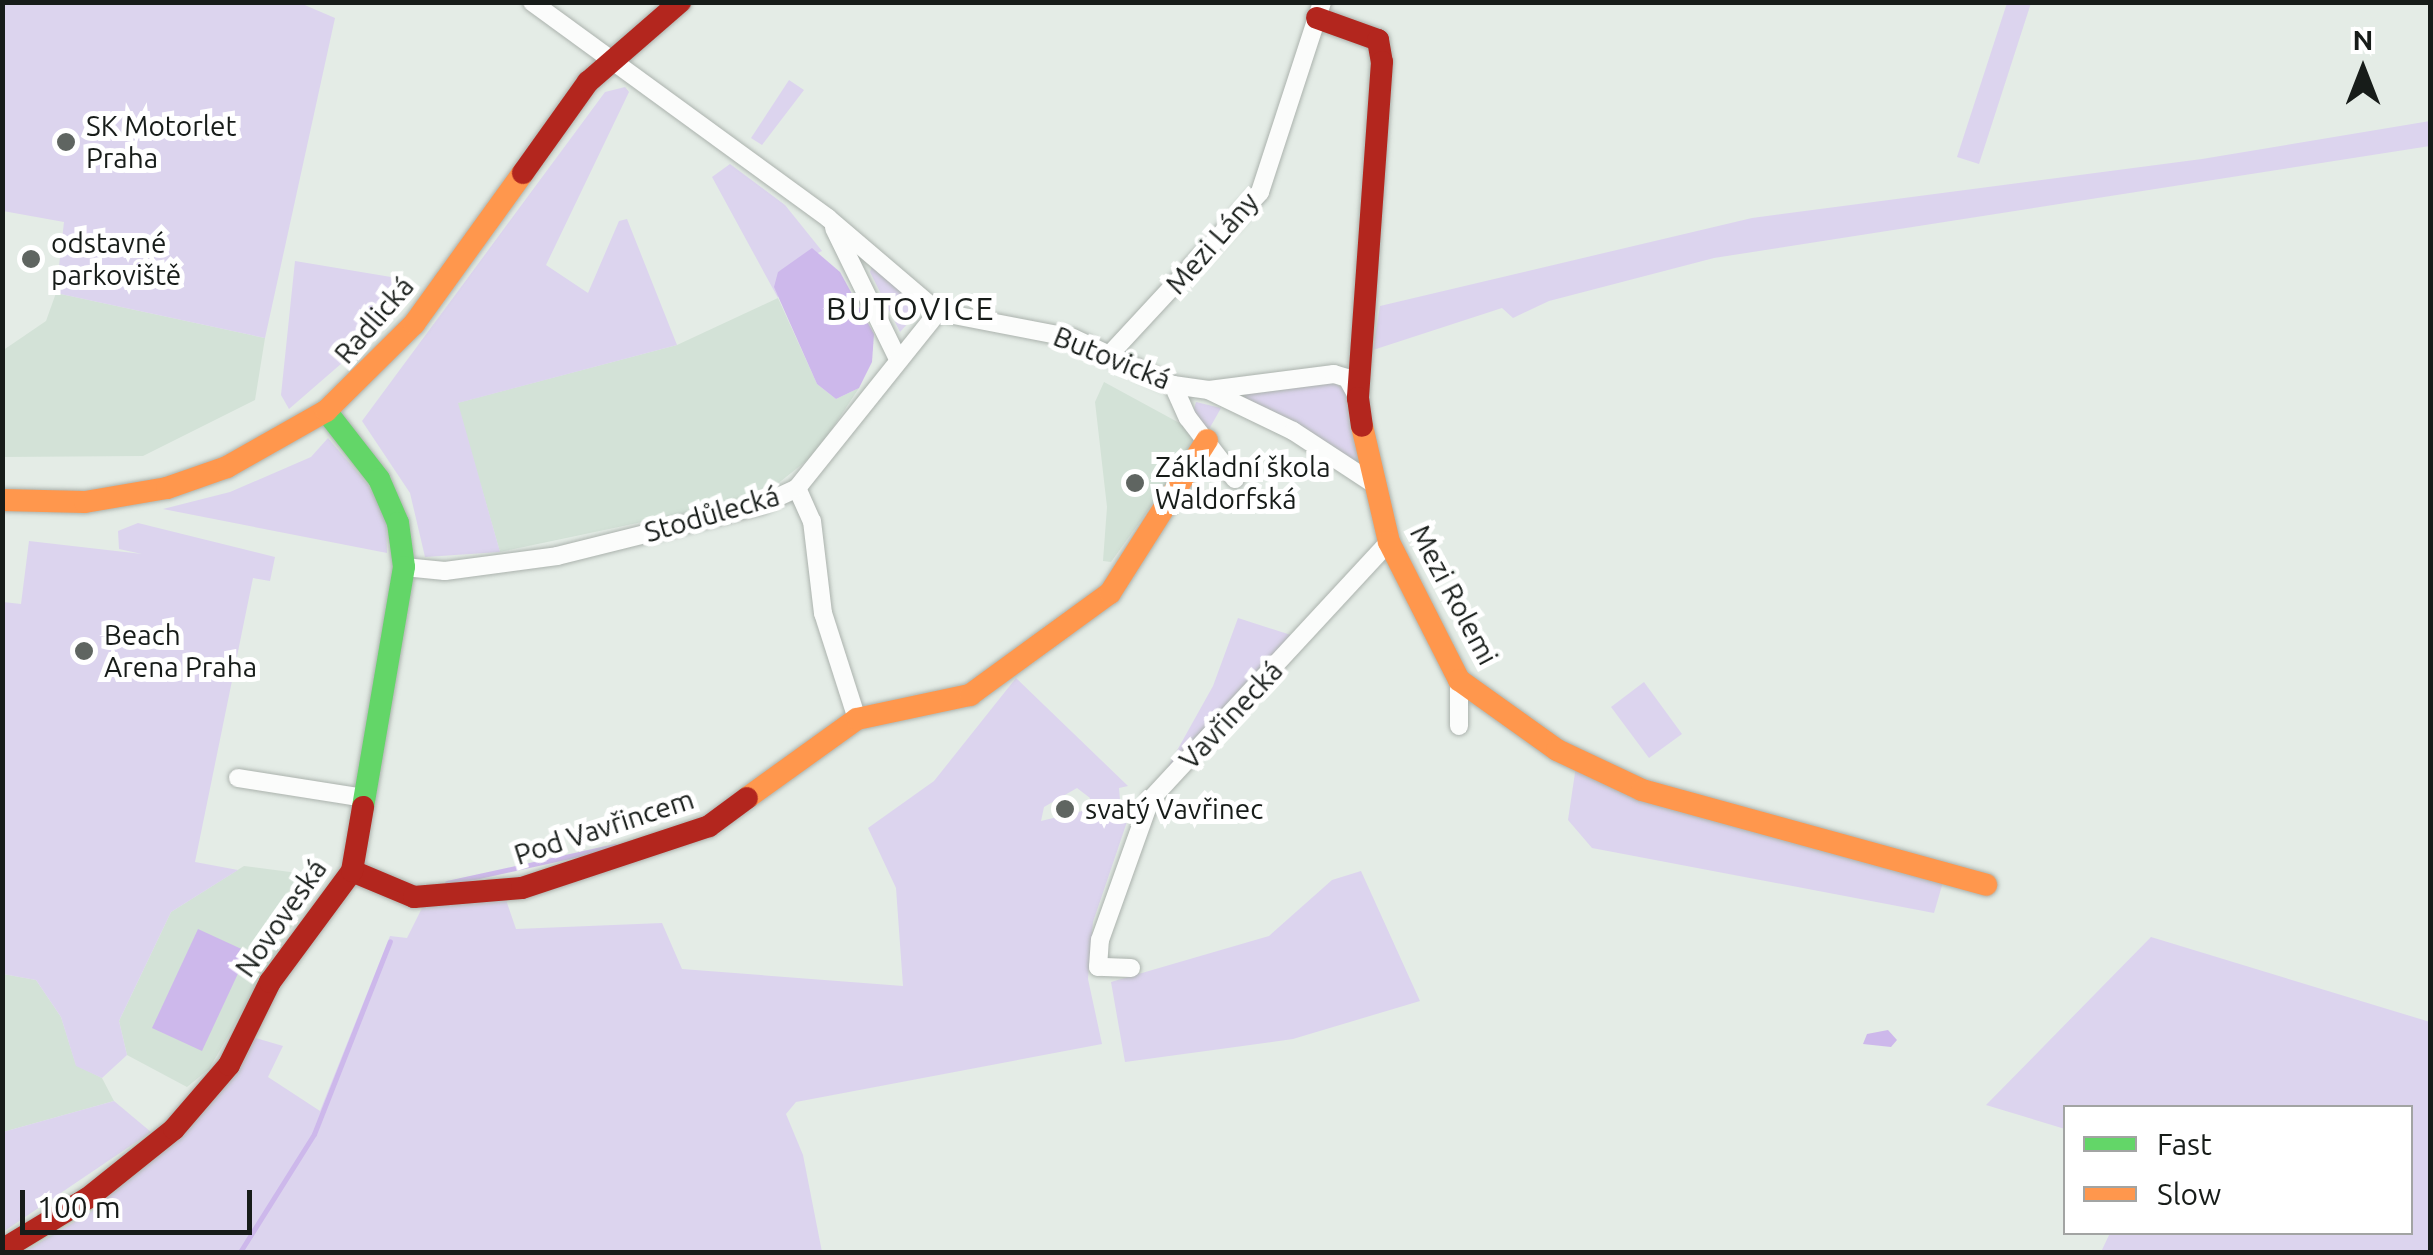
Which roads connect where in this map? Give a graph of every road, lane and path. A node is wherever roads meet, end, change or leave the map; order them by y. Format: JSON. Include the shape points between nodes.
{"nodes":[{"id":1,"x":532,"y":2,"type":"edge"},
{"id":2,"x":680,"y":2,"type":"edge"},
{"id":3,"x":1320,"y":10,"type":"edge"},
{"id":4,"x":613,"y":56,"type":"junction"},
{"id":5,"x":828,"y":218,"type":"junction"},
{"id":6,"x":938,"y":312,"type":"junction"},
{"id":7,"x":1112,"y":352,"type":"junction"},
{"id":8,"x":898,"y":357,"type":"junction"},
{"id":9,"x":1174,"y":385,"type":"junction"},
{"id":10,"x":1209,"y":390,"type":"junction"},
{"id":11,"x":1358,"y":398,"type":"junction"},
{"id":12,"x":326,"y":412,"type":"junction"},
{"id":13,"x":1206,"y":440,"type":"junction"},
{"id":14,"x":1235,"y":479,"type":"dead end"},
{"id":15,"x":1371,"y":482,"type":"junction"},
{"id":16,"x":798,"y":488,"type":"junction"},
{"id":17,"x":2,"y":500,"type":"edge"},
{"id":18,"x":1389,"y":542,"type":"junction"},
{"id":19,"x":404,"y":567,"type":"junction"},
{"id":20,"x":1459,"y":680,"type":"junction"},
{"id":21,"x":857,"y":719,"type":"junction"},
{"id":22,"x":1458,"y":726,"type":"dead end"},
{"id":23,"x":238,"y":778,"type":"dead end"},
{"id":24,"x":364,"y":798,"type":"junction"},
{"id":25,"x":352,"y":871,"type":"junction"},
{"id":26,"x":1986,"y":885,"type":"dead end"},
{"id":27,"x":1131,"y":968,"type":"dead end"},
{"id":28,"x":2,"y":1250,"type":"edge"}],
"edges":[{"from":1,"to":4,"type":"street"},
{"from":2,"to":4,"type":"street","name":"Radlická"},
{"from":3,"to":7,"type":"street","name":"Mezi Lány","via":[[1260,192]]},
{"from":3,"to":11,"type":"street","name":"Mezi Rolemi","via":[[1378,40],[1382,62]]},
{"from":4,"to":5,"type":"street"},
{"from":4,"to":12,"type":"street","name":"Radlická","via":[[558,118],[414,324]]},
{"from":5,"to":6,"type":"street"},
{"from":5,"to":8,"type":"street"},
{"from":6,"to":7,"type":"street","name":"Butovická","via":[[1038,329]]},
{"from":6,"to":8,"type":"street","name":"Stodůlecká"},
{"from":7,"to":9,"type":"street","name":"Butovická"},
{"from":8,"to":16,"type":"street","name":"Stodůlecká"},
{"from":9,"to":10,"type":"street","name":"Butovická"},
{"from":9,"to":13,"type":"street"},
{"from":10,"to":11,"type":"street","name":"Butovická","via":[[1334,374],[1347,378]]},
{"from":10,"to":15,"type":"street","via":[[1293,431]]},
{"from":11,"to":15,"type":"street","name":"Mezi Rolemi"},
{"from":12,"to":17,"type":"street","name":"Radlická","via":[[226,467],[168,488],[85,502]]},
{"from":12,"to":19,"type":"street","name":"Novoveská","via":[[379,479],[398,522]]},
{"from":13,"to":14,"type":"street"},
{"from":13,"to":21,"type":"street","name":"Pod Vavřincem","via":[[1122,576],[1086,615],[970,695]]},
{"from":15,"to":18,"type":"street","name":"Mezi Rolemi"},
{"from":16,"to":19,"type":"street","name":"Stodůlecká","via":[[762,505],[557,556],[446,571]]},
{"from":16,"to":21,"type":"street","via":[[812,521],[822,614]]},
{"from":18,"to":20,"type":"street","name":"Mezi Rolemi"},
{"from":18,"to":27,"type":"street","name":"Vavřinecká","via":[[1150,800],[1111,900],[1098,968]]},
{"from":19,"to":24,"type":"street","name":"Novoveská"},
{"from":20,"to":22,"type":"street"},
{"from":20,"to":26,"type":"street","name":"Mezi Rolemi","via":[[1557,750],[1642,790]]},
{"from":21,"to":25,"type":"street","name":"Pod Vavřincem","via":[[709,826],[522,888],[414,897]]},
{"from":23,"to":24,"type":"street"},
{"from":24,"to":25,"type":"street","name":"Novoveská"},
{"from":25,"to":28,"type":"street","name":"Novoveská","via":[[270,982],[229,1065],[174,1129],[88,1198]]}]}
